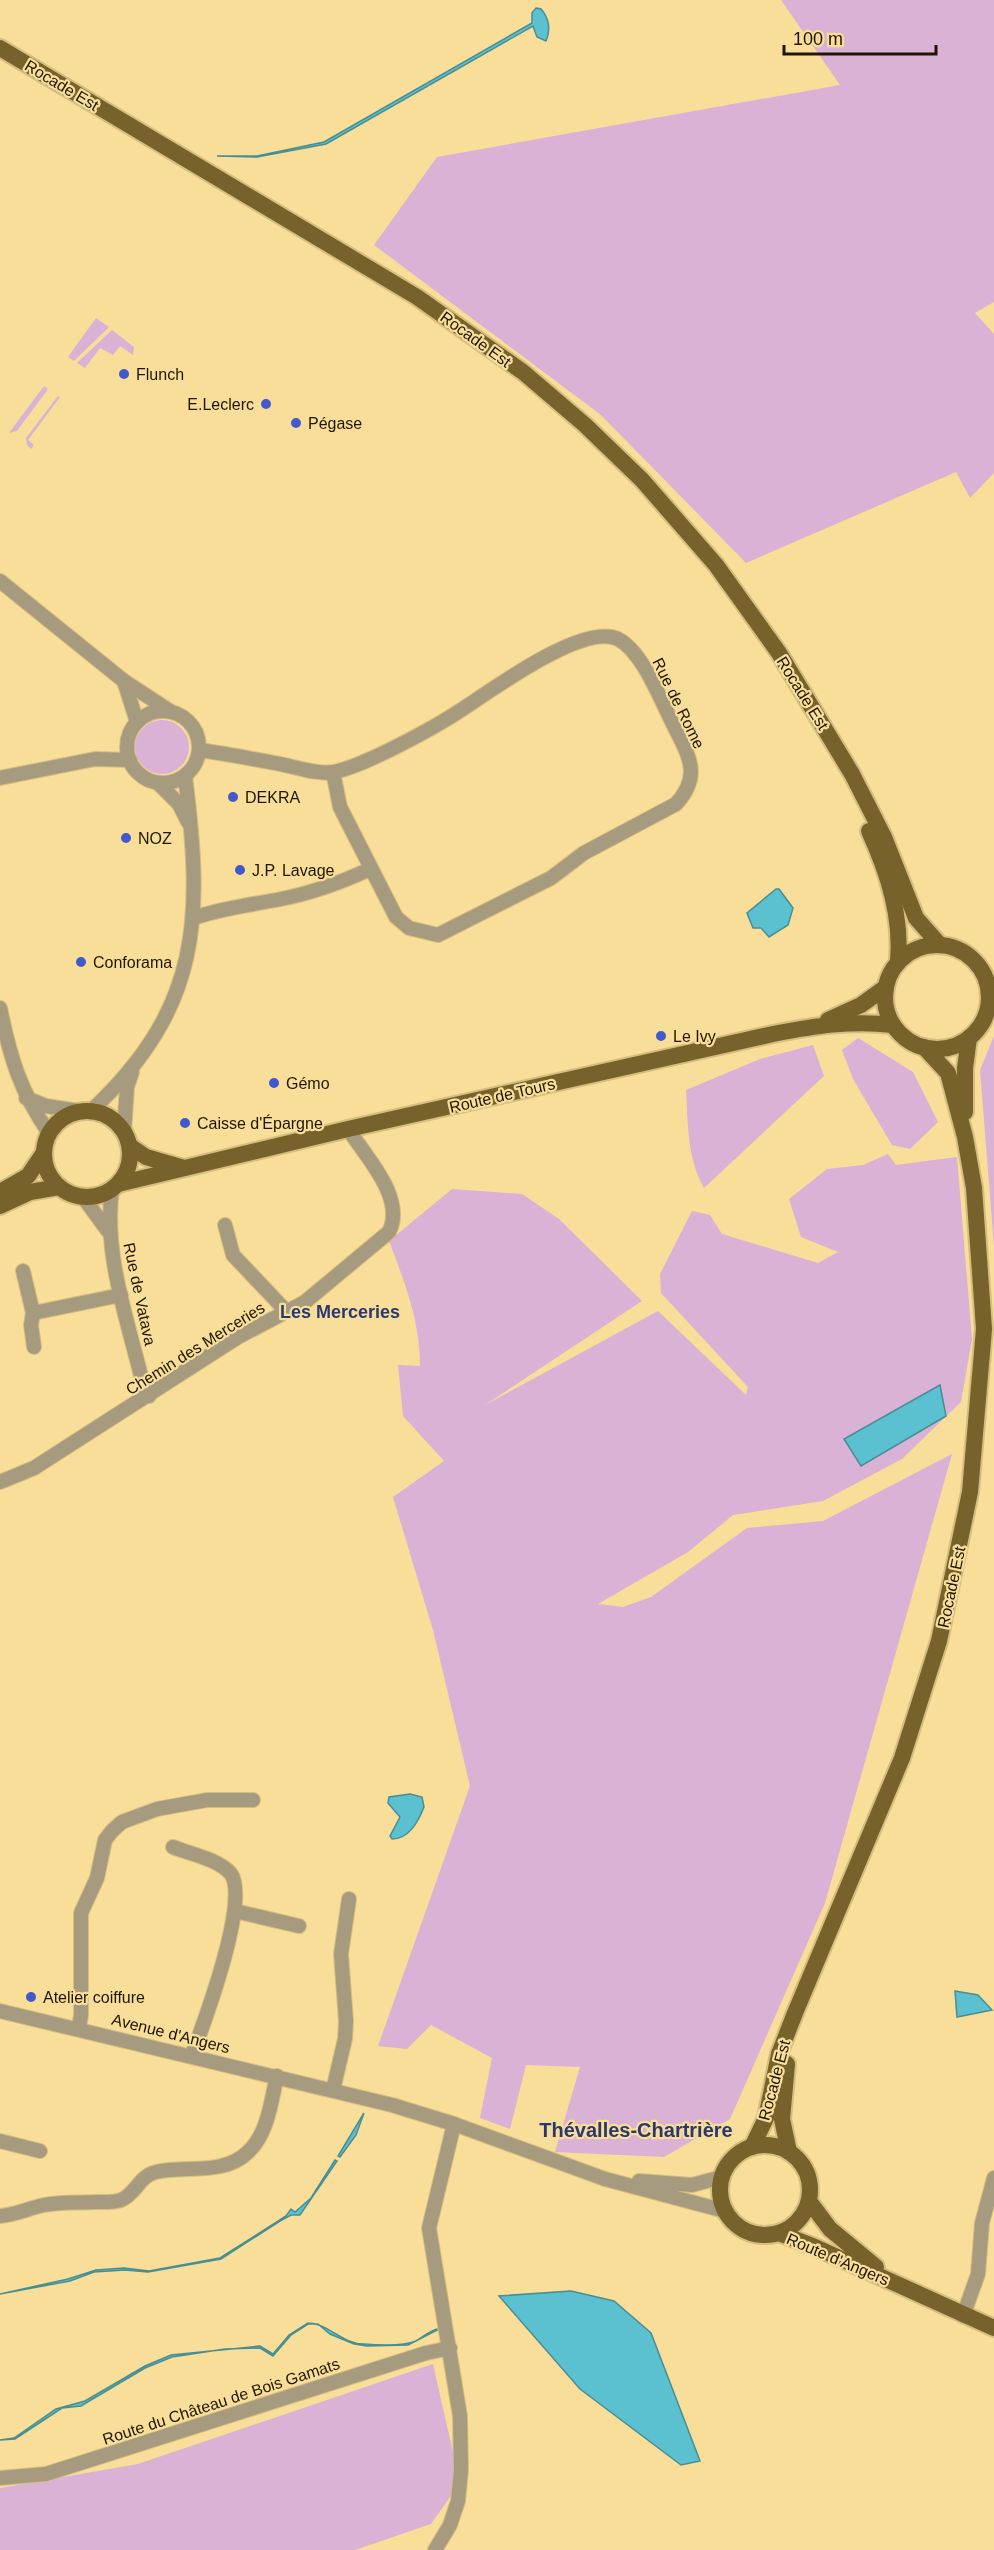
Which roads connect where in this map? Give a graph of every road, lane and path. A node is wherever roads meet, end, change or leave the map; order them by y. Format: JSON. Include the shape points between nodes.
{"nodes":[{"id":1,"x":0,"y":48,"type":"edge"},
{"id":2,"x":0,"y":581,"type":"edge"},
{"id":3,"x":124,"y":681,"type":"junction"},
{"id":4,"x":171,"y":712,"type":"junction"},
{"id":5,"x":137,"y":722,"type":"junction"},
{"id":6,"x":128,"y":742,"type":"junction"},
{"id":7,"x":200,"y":750,"type":"junction"},
{"id":8,"x":840,"y":755,"type":"junction"},
{"id":9,"x":95,"y":759,"type":"junction"},
{"id":10,"x":130,"y":760,"type":"junction"},
{"id":11,"x":333,"y":772,"type":"junction"},
{"id":12,"x":185,"y":776,"type":"junction"},
{"id":13,"x":0,"y":778,"type":"edge"},
{"id":14,"x":158,"y":783,"type":"junction"},
{"id":15,"x":192,"y":830,"type":"junction"},
{"id":16,"x":370,"y":869,"type":"junction"},
{"id":17,"x":194,"y":918,"type":"junction"},
{"id":18,"x":939,"y":944,"type":"junction"},
{"id":19,"x":898,"y":962,"type":"junction"},
{"id":20,"x":987,"y":967,"type":"edge"},
{"id":21,"x":886,"y":987,"type":"junction"},
{"id":22,"x":991,"y":1006,"type":"edge"},
{"id":23,"x":0,"y":1008,"type":"edge"},
{"id":24,"x":816,"y":1025,"type":"junction"},
{"id":25,"x":893,"y":1026,"type":"junction"},
{"id":26,"x":969,"y":1038,"type":"junction"},
{"id":27,"x":924,"y":1047,"type":"junction"},
{"id":28,"x":6,"y":1064,"type":"edge"},
{"id":29,"x":135,"y":1065,"type":"junction"},
{"id":30,"x":26,"y":1098,"type":"junction"},
{"id":31,"x":86,"y":1111,"type":"junction"},
{"id":32,"x":348,"y":1129,"type":"junction"},
{"id":33,"x":49,"y":1133,"type":"junction"},
{"id":34,"x":965,"y":1137,"type":"junction"},
{"id":35,"x":127,"y":1139,"type":"junction"},
{"id":36,"x":43,"y":1154,"type":"junction"},
{"id":37,"x":188,"y":1168,"type":"junction"},
{"id":38,"x":59,"y":1187,"type":"junction"},
{"id":39,"x":115,"y":1187,"type":"junction"},
{"id":40,"x":0,"y":1192,"type":"edge"},
{"id":41,"x":83,"y":1197,"type":"junction"},
{"id":42,"x":0,"y":1206,"type":"edge"},
{"id":43,"x":225,"y":1225,"type":"dead end"},
{"id":44,"x":109,"y":1233,"type":"junction"},
{"id":45,"x":23,"y":1271,"type":"dead end"},
{"id":46,"x":121,"y":1295,"type":"junction"},
{"id":47,"x":287,"y":1312,"type":"junction"},
{"id":48,"x":33,"y":1313,"type":"junction"},
{"id":49,"x":34,"y":1347,"type":"dead end"},
{"id":50,"x":149,"y":1396,"type":"junction"},
{"id":51,"x":0,"y":1482,"type":"edge"},
{"id":52,"x":253,"y":1800,"type":"dead end"},
{"id":53,"x":173,"y":1847,"type":"dead end"},
{"id":54,"x":350,"y":1899,"type":"dead end"},
{"id":55,"x":235,"y":1911,"type":"junction"},
{"id":56,"x":299,"y":1926,"type":"dead end"},
{"id":57,"x":0,"y":2011,"type":"edge"},
{"id":58,"x":795,"y":2013,"type":"junction"},
{"id":59,"x":79,"y":2028,"type":"junction"},
{"id":60,"x":192,"y":2055,"type":"junction"},
{"id":61,"x":277,"y":2076,"type":"junction"},
{"id":62,"x":333,"y":2090,"type":"junction"},
{"id":63,"x":454,"y":2124,"type":"junction"},
{"id":64,"x":0,"y":2142,"type":"edge"},
{"id":65,"x":752,"y":2147,"type":"junction"},
{"id":66,"x":40,"y":2151,"type":"dead end"},
{"id":67,"x":789,"y":2152,"type":"junction"},
{"id":68,"x":722,"y":2177,"type":"junction"},
{"id":69,"x":994,"y":2178,"type":"edge"},
{"id":70,"x":605,"y":2179,"type":"junction"},
{"id":71,"x":809,"y":2201,"type":"junction"},
{"id":72,"x":725,"y":2211,"type":"junction"},
{"id":73,"x":7,"y":2215,"type":"edge"},
{"id":74,"x":779,"y":2233,"type":"junction"},
{"id":75,"x":897,"y":2284,"type":"junction"},
{"id":76,"x":963,"y":2316,"type":"junction"},
{"id":77,"x":994,"y":2328,"type":"edge"},
{"id":78,"x":450,"y":2348,"type":"junction"},
{"id":79,"x":0,"y":2478,"type":"edge"},
{"id":80,"x":435,"y":2550,"type":"edge"}],
"edges":[{"from":1,"to":8,"type":"main road","name":"Rocade Est","via":[[366,265],[523,372],[642,480],[716,565],[779,653]]},
{"from":2,"to":3,"type":"street"},
{"from":3,"to":4,"type":"street"},
{"from":3,"to":5,"type":"street"},
{"from":4,"to":5,"type":"street","via":[[147,715]]},
{"from":4,"to":7,"type":"street","via":[[194,728]]},
{"from":5,"to":6,"type":"street"},
{"from":6,"to":9,"type":"street"},
{"from":6,"to":10,"type":"street"},
{"from":7,"to":11,"type":"street"},
{"from":7,"to":12,"type":"street"},
{"from":8,"to":18,"type":"main road","name":"Rocade Est","via":[[884,837],[916,918]]},
{"from":8,"to":19,"type":"main road","name":"Rocade Est","via":[[892,891],[899,925]]},
{"from":9,"to":10,"type":"street"},
{"from":9,"to":13,"type":"street"},
{"from":10,"to":14,"type":"street","via":[[141,775]]},
{"from":11,"to":16,"type":"street","name":"Rue de Rome","via":[[340,807]]},
{"from":11,"to":16,"type":"street","name":"Rue de Rome","via":[[393,747],[462,710],[539,661],[597,636],[617,639],[636,654],[685,748],[692,775],[687,791],[676,804],[584,853],[551,878],[438,935],[409,928],[396,917]]},
{"from":12,"to":14,"type":"street"},
{"from":12,"to":15,"type":"street"},
{"from":14,"to":15,"type":"street","via":[[178,804]]},
{"from":15,"to":17,"type":"street"},
{"from":16,"to":17,"type":"street","via":[[341,883]]},
{"from":17,"to":29,"type":"street","via":[[179,989]]},
{"from":18,"to":19,"type":"main road","via":[[910,952]]},
{"from":18,"to":20,"type":"main road","via":[[954,947]]},
{"from":19,"to":21,"type":"main road"},
{"from":20,"to":22,"type":"main road"},
{"from":21,"to":24,"type":"main road","name":"Route de Tours","via":[[861,1005]]},
{"from":21,"to":25,"type":"main road","via":[[886,1006]]},
{"from":22,"to":26,"type":"main road"},
{"from":23,"to":28,"type":"street"},
{"from":24,"to":25,"type":"main road","name":"Route de Tours","via":[[859,1021]]},
{"from":24,"to":32,"type":"main road","name":"Route de Tours"},
{"from":25,"to":27,"type":"main road"},
{"from":26,"to":27,"type":"main road","via":[[955,1046]]},
{"from":26,"to":34,"type":"main road","name":"Rocade Est"},
{"from":27,"to":34,"type":"main road","name":"Rocade Est","via":[[948,1073]]},
{"from":28,"to":30,"type":"street"},
{"from":29,"to":31,"type":"street"},
{"from":29,"to":35,"type":"street","via":[[126,1087]]},
{"from":30,"to":31,"type":"street","via":[[46,1106]]},
{"from":30,"to":33,"type":"street"},
{"from":31,"to":33,"type":"main road","via":[[67,1115]]},
{"from":31,"to":35,"type":"main road","via":[[116,1121]]},
{"from":32,"to":37,"type":"main road","name":"Route de Tours"},
{"from":32,"to":47,"type":"street","name":"Chemin des Merceries","via":[[387,1187],[395,1208],[394,1221],[381,1239],[305,1302]]},
{"from":33,"to":36,"type":"main road"},
{"from":34,"to":58,"type":"main road","name":"Rocade Est","via":[[974,1188],[984,1329],[968,1503],[939,1641],[902,1758]]},
{"from":35,"to":37,"type":"main road","name":"Route de Tours","via":[[146,1157]]},
{"from":35,"to":39,"type":"main road","via":[[129,1166]]},
{"from":36,"to":38,"type":"main road","via":[[47,1172]]},
{"from":36,"to":40,"type":"main road","via":[[28,1176]]},
{"from":37,"to":39,"type":"main road","name":"Route de Tours"},
{"from":38,"to":41,"type":"main road"},
{"from":38,"to":42,"type":"main road","via":[[30,1192]]},
{"from":39,"to":41,"type":"main road"},
{"from":39,"to":44,"type":"street","name":"Rue de Vatava"},
{"from":41,"to":44,"type":"street","name":"Rue de Vatava"},
{"from":43,"to":47,"type":"street","via":[[233,1255]]},
{"from":44,"to":46,"type":"street","name":"Rue de Vatava"},
{"from":45,"to":48,"type":"street"},
{"from":46,"to":48,"type":"street"},
{"from":46,"to":50,"type":"street","name":"Rue de Vatava"},
{"from":47,"to":50,"type":"street","name":"Chemin des Merceries","via":[[237,1337]]},
{"from":48,"to":49,"type":"street"},
{"from":50,"to":51,"type":"street","name":"Chemin des Merceries","via":[[34,1468]]},
{"from":52,"to":59,"type":"street","via":[[207,1800],[157,1809],[122,1822],[105,1840],[97,1878],[81,1913]]},
{"from":53,"to":55,"type":"street","via":[[221,1865],[231,1875],[236,1886]]},
{"from":54,"to":62,"type":"street","via":[[341,1954],[345,2039]]},
{"from":55,"to":56,"type":"street"},
{"from":55,"to":60,"type":"street","via":[[216,1989]]},
{"from":57,"to":59,"type":"street","name":"Avenue d'Angers"},
{"from":58,"to":65,"type":"main road","name":"Rocade Est","via":[[779,2054],[766,2118]]},
{"from":58,"to":67,"type":"main road","name":"Rocade Est","via":[[782,2119]]},
{"from":59,"to":60,"type":"street","name":"Avenue d'Angers"},
{"from":60,"to":61,"type":"street","name":"Avenue d'Angers"},
{"from":61,"to":62,"type":"street","name":"Avenue d'Angers"},
{"from":61,"to":73,"type":"street","via":[[267,2120],[258,2139],[237,2160],[145,2176],[122,2200],[44,2205]]},
{"from":62,"to":63,"type":"street","name":"Avenue d'Angers"},
{"from":63,"to":70,"type":"street","name":"Avenue d'Angers"},
{"from":63,"to":78,"type":"street","via":[[429,2228]]},
{"from":64,"to":66,"type":"street"},
{"from":65,"to":67,"type":"main road","via":[[771,2145]]},
{"from":65,"to":68,"type":"main road","via":[[733,2158]]},
{"from":67,"to":71,"type":"main road","via":[[798,2159],[809,2179]]},
{"from":68,"to":70,"type":"street","name":"Avenue d'Angers","via":[[692,2186]]},
{"from":68,"to":72,"type":"main road","via":[[720,2194]]},
{"from":69,"to":76,"type":"street","via":[[982,2223],[978,2274]]},
{"from":70,"to":72,"type":"street","name":"Avenue d'Angers"},
{"from":71,"to":74,"type":"main road","via":[[798,2221]]},
{"from":71,"to":75,"type":"main road","name":"Route d'Angers","via":[[830,2229]]},
{"from":72,"to":74,"type":"main road","via":[[742,2229],[766,2235]]},
{"from":74,"to":75,"type":"main road","name":"Route d'Angers"},
{"from":75,"to":76,"type":"main road","name":"Route d'Angers"},
{"from":76,"to":77,"type":"main road","name":"Route d'Angers"},
{"from":78,"to":79,"type":"street","name":"Route du Château de Bois Gamats","via":[[414,2356],[46,2474]]},
{"from":78,"to":80,"type":"street","via":[[460,2416],[461,2470],[458,2501]]}]}
